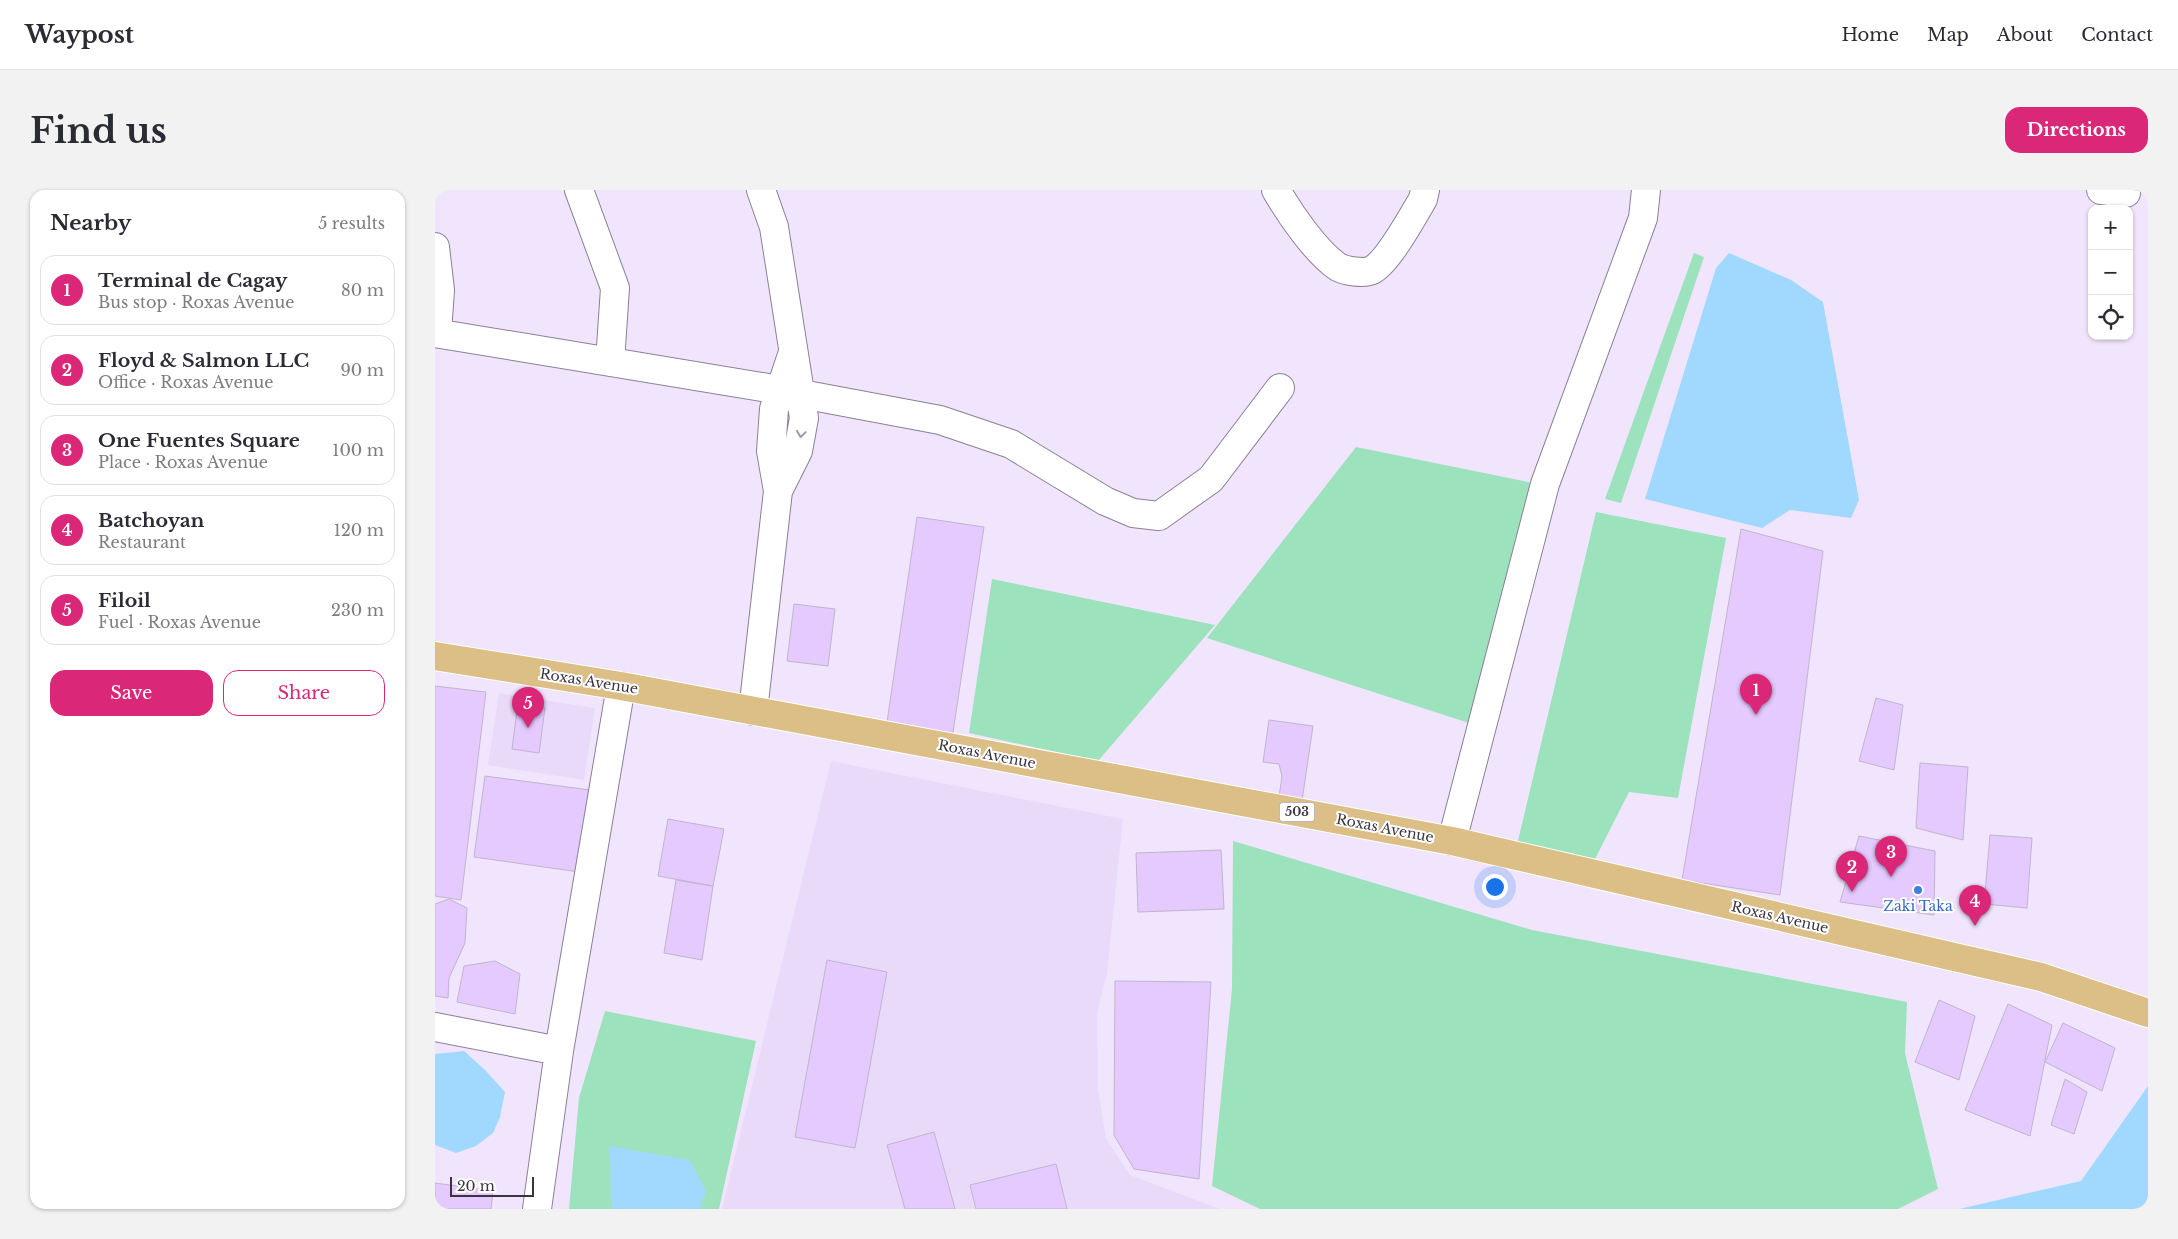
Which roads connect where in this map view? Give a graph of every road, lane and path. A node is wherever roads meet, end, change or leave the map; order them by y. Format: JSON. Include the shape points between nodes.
{"nodes":[{"id":1,"x":579,"y":190,"type":"edge"},
{"id":2,"x":761,"y":190,"type":"edge"},
{"id":3,"x":1276,"y":190,"type":"edge"},
{"id":4,"x":1425,"y":190,"type":"edge"},
{"id":5,"x":1646,"y":190,"type":"edge"},
{"id":6,"x":435,"y":247,"type":"edge"},
{"id":7,"x":436,"y":333,"type":"edge"},
{"id":8,"x":610,"y":362,"type":"junction"},
{"id":9,"x":1280,"y":388,"type":"dead end"},
{"id":10,"x":790,"y":392,"type":"junction"},
{"id":11,"x":435,"y":656,"type":"edge"},
{"id":12,"x":621,"y":686,"type":"junction"},
{"id":13,"x":753,"y":711,"type":"junction"},
{"id":14,"x":1452,"y":841,"type":"junction"},
{"id":15,"x":2148,"y":1013,"type":"edge"},
{"id":16,"x":435,"y":1026,"type":"edge"},
{"id":17,"x":559,"y":1051,"type":"junction"},
{"id":18,"x":537,"y":1209,"type":"edge"}],
"edges":[{"from":1,"to":8,"type":"street","via":[[615,288]]},
{"from":2,"to":10,"type":"street","via":[[774,227],[793,352]]},
{"from":3,"to":4,"type":"street","via":[[1315,245],[1339,268],[1356,272],[1372,270],[1389,254],[1423,199]]},
{"from":5,"to":14,"type":"street","via":[[1643,218],[1545,484]]},
{"from":6,"to":7,"type":"street","via":[[440,290]]},
{"from":7,"to":8,"type":"street"},
{"from":8,"to":10,"type":"street"},
{"from":9,"to":10,"type":"street","via":[[1211,479],[1159,516],[1133,513],[1105,501],[1011,444],[940,420]]},
{"from":10,"to":13,"type":"street","via":[[803,418],[799,451],[778,491]]},
{"from":11,"to":12,"type":"main road","name":"Roxas Avenue","number":"503"},
{"from":12,"to":13,"type":"main road","name":"Roxas Avenue","number":"503"},
{"from":12,"to":17,"type":"street"},
{"from":13,"to":14,"type":"main road","name":"Roxas Avenue","number":"503"},
{"from":14,"to":15,"type":"main road","name":"Roxas Avenue","number":"503","via":[[2041,977]]},
{"from":16,"to":17,"type":"street"},
{"from":17,"to":18,"type":"street"}]}
